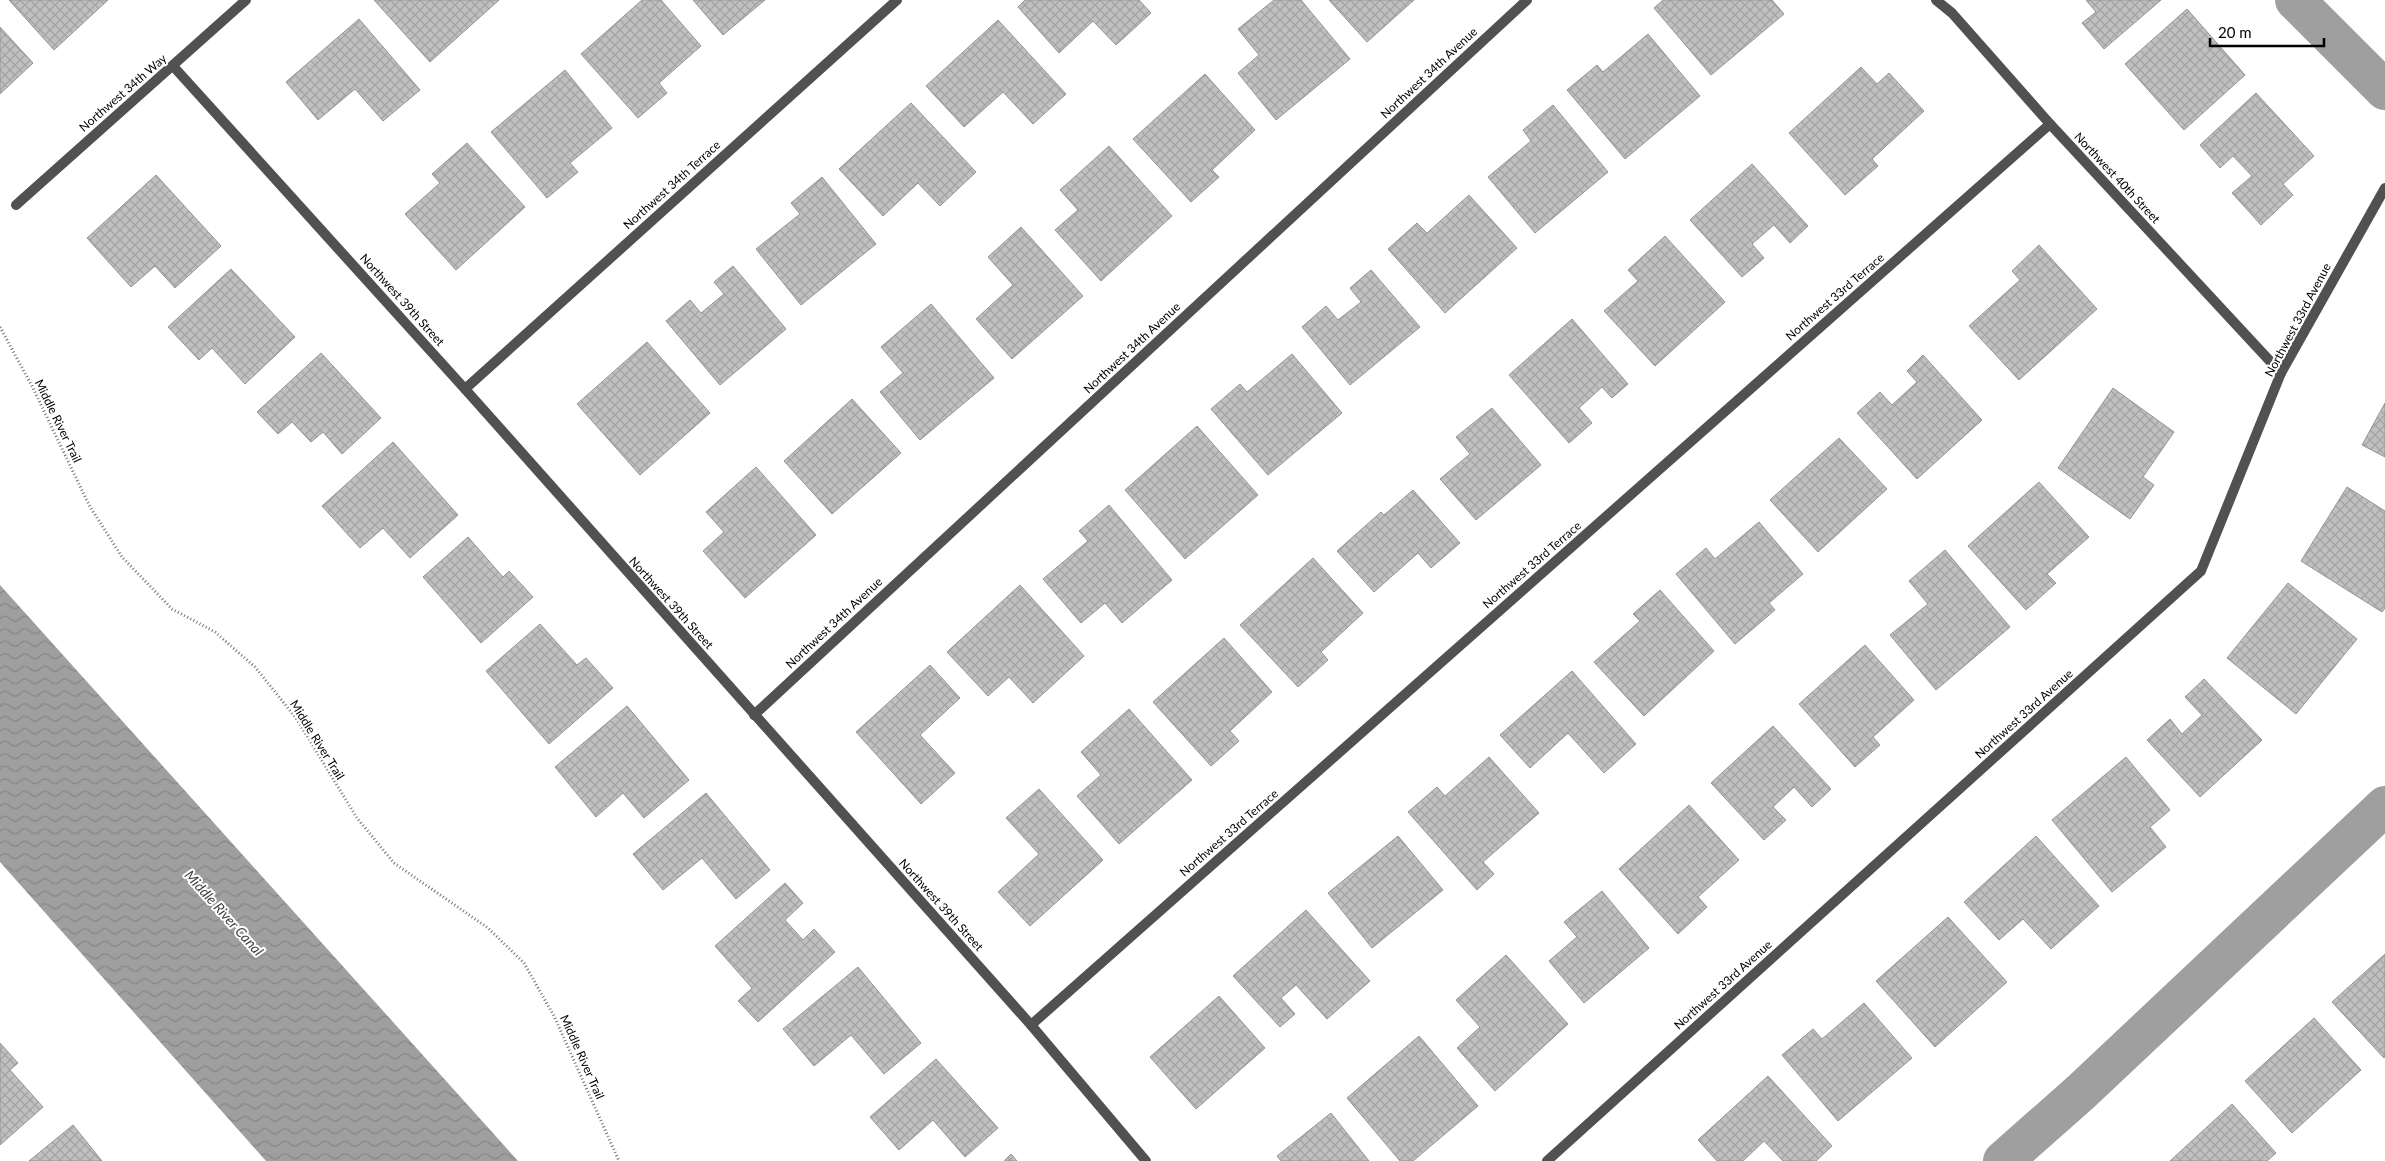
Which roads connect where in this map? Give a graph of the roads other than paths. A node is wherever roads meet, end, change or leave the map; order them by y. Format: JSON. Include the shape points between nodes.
{"nodes":[{"id":1,"x":246,"y":0,"type":"edge"},
{"id":2,"x":896,"y":0,"type":"edge"},
{"id":3,"x":1527,"y":0,"type":"edge"},
{"id":4,"x":1936,"y":0,"type":"edge"},
{"id":5,"x":173,"y":66,"type":"junction"},
{"id":6,"x":2050,"y":124,"type":"junction"},
{"id":7,"x":2385,"y":188,"type":"edge"},
{"id":8,"x":16,"y":205,"type":"dead end"},
{"id":9,"x":2281,"y":373,"type":"junction"},
{"id":10,"x":465,"y":389,"type":"junction"},
{"id":11,"x":754,"y":715,"type":"junction"},
{"id":12,"x":1031,"y":1025,"type":"junction"},
{"id":13,"x":1146,"y":1161,"type":"edge"},
{"id":14,"x":1547,"y":1161,"type":"edge"}],
"edges":[{"from":1,"to":5,"type":"street","name":"Northwest 34th Way"},
{"from":2,"to":10,"type":"street","name":"Northwest 34th Terrace"},
{"from":3,"to":11,"type":"street","name":"Northwest 34th Avenue"},
{"from":4,"to":6,"type":"street","name":"Northwest 40th Street","via":[[1952,13]]},
{"from":5,"to":8,"type":"street","name":"Northwest 34th Way"},
{"from":5,"to":10,"type":"street","name":"Northwest 39th Street"},
{"from":6,"to":9,"type":"street","name":"Northwest 40th Street"},
{"from":6,"to":12,"type":"street","name":"Northwest 33rd Terrace"},
{"from":7,"to":9,"type":"street","name":"Northwest 33rd Avenue"},
{"from":9,"to":14,"type":"street","name":"Northwest 33rd Avenue","via":[[2201,571]]},
{"from":10,"to":11,"type":"street","name":"Northwest 39th Street"},
{"from":11,"to":12,"type":"street","name":"Northwest 39th Street"},
{"from":12,"to":13,"type":"street","name":"Northwest 39th Street"}]}
